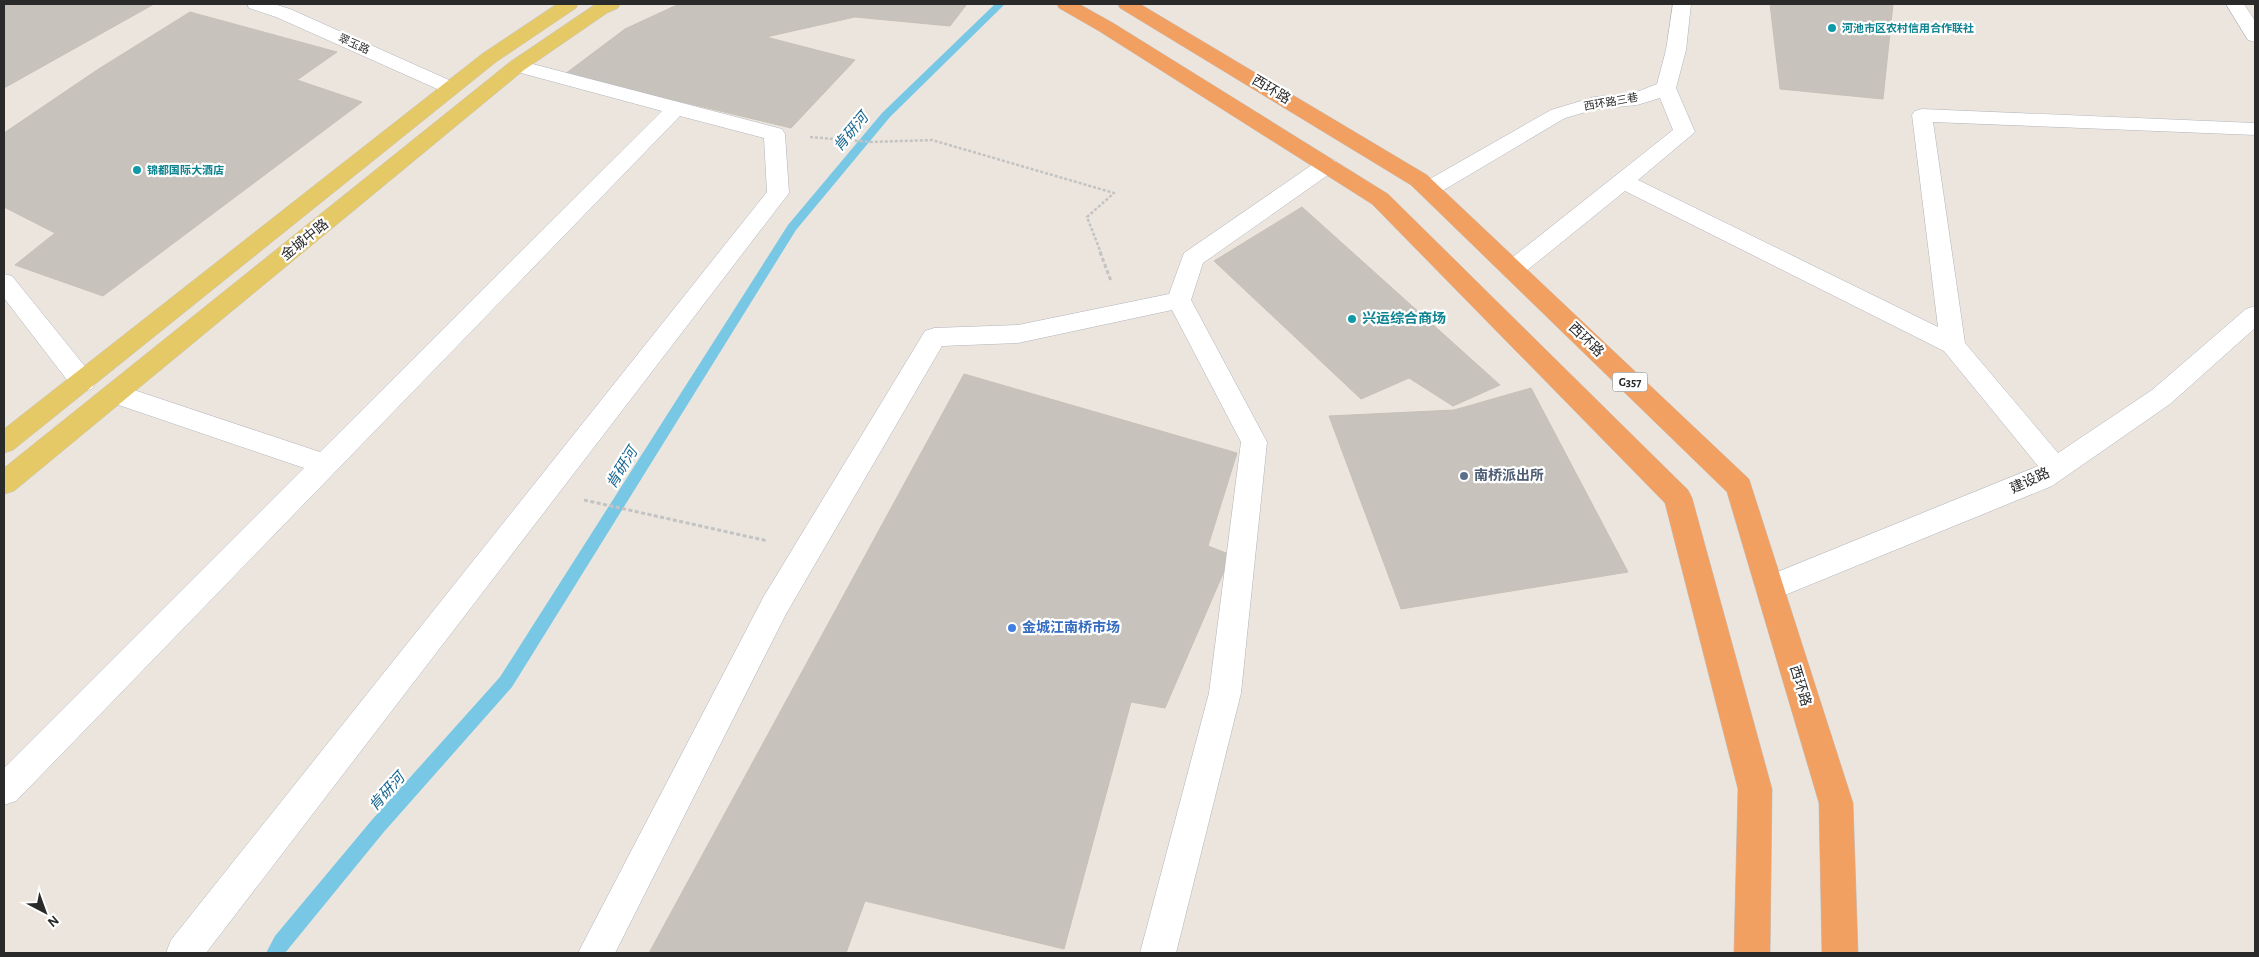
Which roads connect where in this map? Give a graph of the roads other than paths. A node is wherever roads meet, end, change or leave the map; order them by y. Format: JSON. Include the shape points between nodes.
{"nodes":[{"id":1,"x":256,"y":4,"type":"edge"},
{"id":2,"x":569,"y":4,"type":"edge"},
{"id":3,"x":610,"y":4,"type":"edge"},
{"id":4,"x":1066,"y":4,"type":"edge"},
{"id":5,"x":1127,"y":4,"type":"edge"},
{"id":6,"x":1682,"y":4,"type":"edge"},
{"id":7,"x":2235,"y":4,"type":"edge"},
{"id":8,"x":2255,"y":36,"type":"edge"},
{"id":9,"x":517,"y":66,"type":"junction"},
{"id":10,"x":451,"y":88,"type":"junction"},
{"id":11,"x":1666,"y":88,"type":"junction"},
{"id":12,"x":676,"y":108,"type":"junction"},
{"id":13,"x":2255,"y":129,"type":"edge"},
{"id":14,"x":1327,"y":165,"type":"junction"},
{"id":15,"x":1623,"y":181,"type":"junction"},
{"id":16,"x":1429,"y":189,"type":"junction"},
{"id":17,"x":1512,"y":270,"type":"junction"},
{"id":18,"x":4,"y":282,"type":"edge"},
{"id":19,"x":1179,"y":300,"type":"junction"},
{"id":20,"x":2255,"y":315,"type":"edge"},
{"id":21,"x":1953,"y":345,"type":"junction"},
{"id":22,"x":83,"y":382,"type":"junction"},
{"id":23,"x":116,"y":394,"type":"junction"},
{"id":24,"x":4,"y":443,"type":"edge"},
{"id":25,"x":325,"y":464,"type":"junction"},
{"id":26,"x":2056,"y":469,"type":"junction"},
{"id":27,"x":4,"y":483,"type":"edge"},
{"id":28,"x":1770,"y":588,"type":"junction"},
{"id":29,"x":4,"y":790,"type":"edge"},
{"id":30,"x":184,"y":953,"type":"edge"},
{"id":31,"x":596,"y":953,"type":"edge"},
{"id":32,"x":1158,"y":953,"type":"edge"},
{"id":33,"x":1752,"y":953,"type":"edge"},
{"id":34,"x":1840,"y":953,"type":"edge"}],
"edges":[{"from":1,"to":10,"type":"street","name":"翠玉路"},
{"from":2,"to":10,"type":"main road","name":"金城中路"},
{"from":3,"to":9,"type":"main road","name":"金城中路"},
{"from":4,"to":14,"type":"highway"},
{"from":5,"to":16,"type":"highway","name":"西环路","number":"G357","via":[[1420,180]]},
{"from":6,"to":11,"type":"street","via":[[1676,50]]},
{"from":7,"to":8,"type":"street"},
{"from":9,"to":12,"type":"street"},
{"from":9,"to":23,"type":"main road","name":"金城中路"},
{"from":10,"to":22,"type":"main road","name":"金城中路"},
{"from":11,"to":15,"type":"street","via":[[1684,132]]},
{"from":11,"to":16,"type":"street","name":"西环路三巷","via":[[1637,99],[1594,103],[1558,114]]},
{"from":12,"to":25,"type":"street"},
{"from":12,"to":30,"type":"street","via":[[774,134],[778,193]]},
{"from":13,"to":21,"type":"street","via":[[1922,114]]},
{"from":14,"to":19,"type":"street","via":[[1192,259]]},
{"from":14,"to":33,"type":"highway","via":[[1380,199],[1678,498],[1755,789]]},
{"from":15,"to":17,"type":"street"},
{"from":15,"to":21,"type":"street"},
{"from":16,"to":17,"type":"highway","name":"西环路","number":"G357"},
{"from":17,"to":28,"type":"highway","name":"西环路","number":"G357","via":[[1740,487]]},
{"from":18,"to":22,"type":"street"},
{"from":19,"to":31,"type":"street","via":[[1018,334],[934,337],[775,605]]},
{"from":19,"to":32,"type":"street","via":[[1254,442],[1225,693]]},
{"from":20,"to":26,"type":"street","name":"建设路","via":[[2162,397]]},
{"from":21,"to":26,"type":"street"},
{"from":22,"to":24,"type":"main road","name":"金城中路"},
{"from":23,"to":25,"type":"street"},
{"from":23,"to":27,"type":"main road","name":"金城中路"},
{"from":25,"to":29,"type":"street"},
{"from":26,"to":28,"type":"street","name":"建设路","via":[[2042,478]]},
{"from":28,"to":34,"type":"highway","name":"西环路","number":"G357","via":[[1836,803]]}]}
